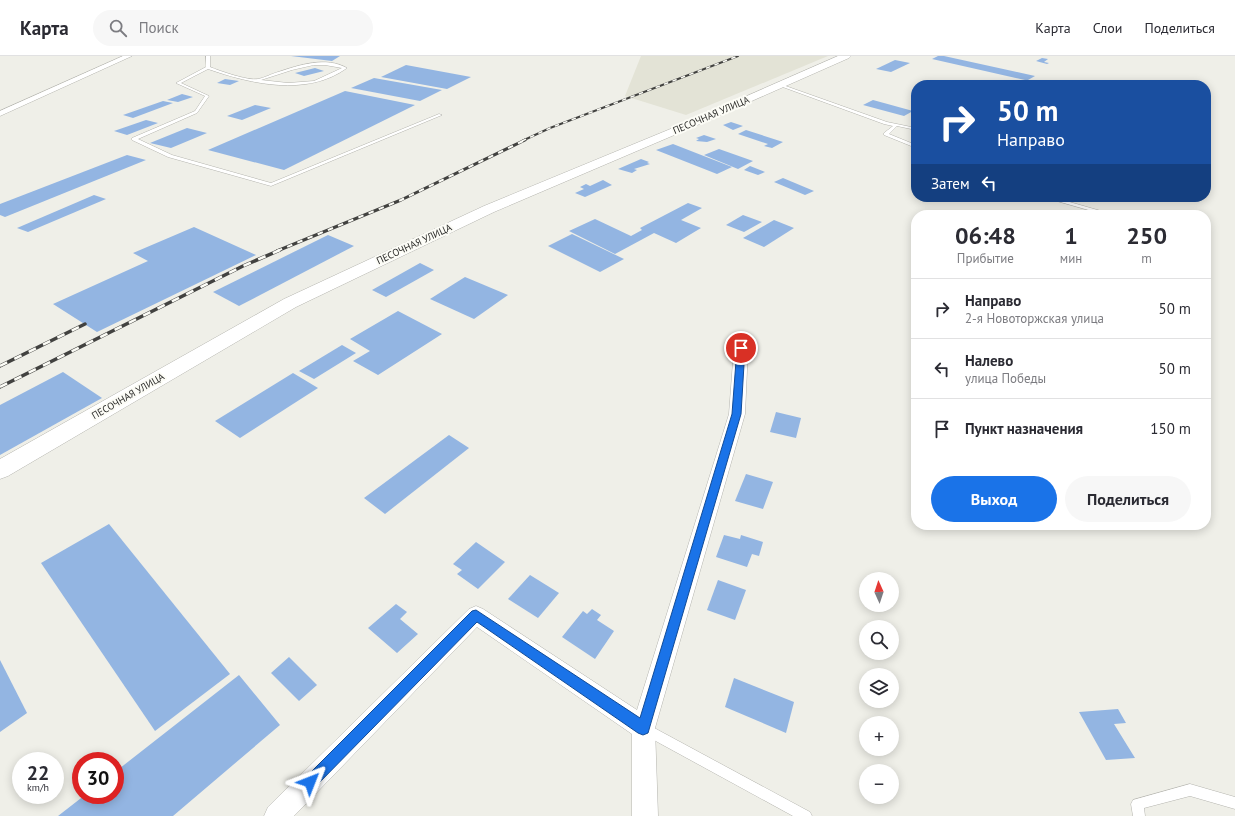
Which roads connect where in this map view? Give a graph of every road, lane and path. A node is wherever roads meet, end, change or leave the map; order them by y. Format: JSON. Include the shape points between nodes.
{"nodes":[{"id":1,"x":129,"y":56,"type":"edge"},
{"id":2,"x":208,"y":56,"type":"edge"},
{"id":3,"x":846,"y":56,"type":"edge"},
{"id":4,"x":208,"y":68,"type":"junction"},
{"id":5,"x":259,"y":80,"type":"junction"},
{"id":6,"x":782,"y":85,"type":"junction"},
{"id":7,"x":0,"y":114,"type":"edge"},
{"id":8,"x":440,"y":114,"type":"dead end"},
{"id":9,"x":896,"y":125,"type":"junction"},
{"id":10,"x":911,"y":128,"type":"edge"},
{"id":11,"x":911,"y":145,"type":"edge"},
{"id":12,"x":1064,"y":202,"type":"edge"},
{"id":13,"x":1094,"y":210,"type":"edge"},
{"id":14,"x":741,"y":348,"type":"dead end"},
{"id":15,"x":0,"y":470,"type":"edge"},
{"id":16,"x":643,"y":728,"type":"junction"},
{"id":17,"x":1235,"y":802,"type":"edge"},
{"id":18,"x":276,"y":816,"type":"edge"},
{"id":19,"x":645,"y":816,"type":"edge"},
{"id":20,"x":806,"y":816,"type":"edge"},
{"id":21,"x":1139,"y":816,"type":"edge"}],
"edges":[{"from":1,"to":7,"type":"street"},
{"from":2,"to":4,"type":"lane"},
{"from":3,"to":6,"type":"street","name":"ПЕСОЧНАЯ УЛИЦА"},
{"from":4,"to":5,"type":"lane","via":[[227,75]]},
{"from":4,"to":8,"type":"lane","via":[[178,83],[207,96],[196,112],[134,139],[170,156],[271,185]]},
{"from":5,"to":5,"type":"lane","via":[[288,84],[315,82],[345,68],[338,64],[309,62]]},
{"from":6,"to":9,"type":"lane"},
{"from":6,"to":15,"type":"street","name":"ПЕСОЧНАЯ УЛИЦА","via":[[489,209],[290,303]]},
{"from":9,"to":10,"type":"lane"},
{"from":9,"to":11,"type":"lane","via":[[886,134]]},
{"from":12,"to":13,"type":"lane"},
{"from":14,"to":16,"type":"street","via":[[737,414]]},
{"from":16,"to":18,"type":"street","via":[[476,615]]},
{"from":16,"to":19,"type":"street"},
{"from":16,"to":20,"type":"lane"},
{"from":17,"to":21,"type":"lane","via":[[1190,790],[1137,804]]}]}
